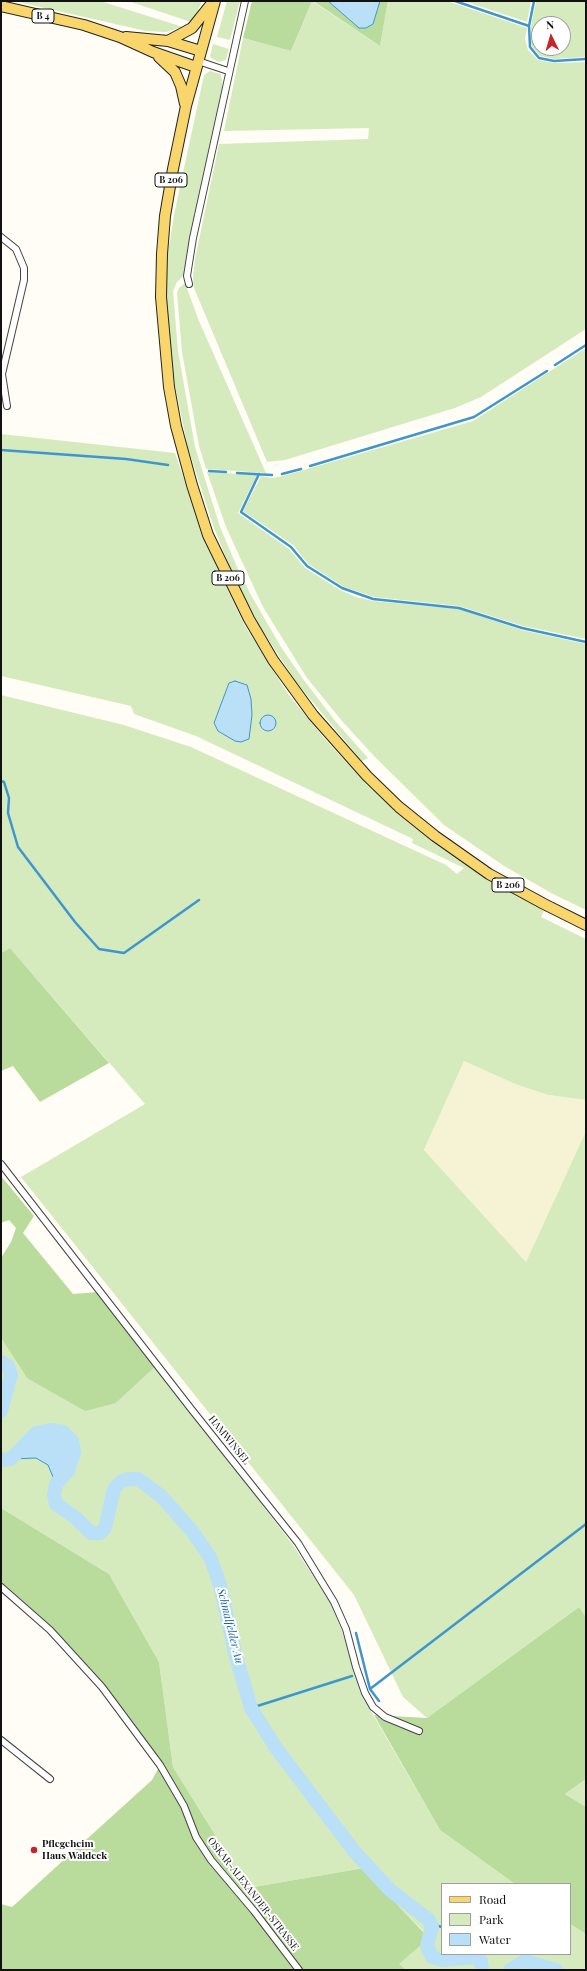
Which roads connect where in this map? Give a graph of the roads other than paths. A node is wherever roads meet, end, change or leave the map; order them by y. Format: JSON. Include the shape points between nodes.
{"nodes":[{"id":1,"x":214,"y":1,"type":"edge"},
{"id":2,"x":245,"y":1,"type":"edge"},
{"id":3,"x":1,"y":6,"type":"edge"},
{"id":4,"x":120,"y":37,"type":"junction"},
{"id":5,"x":168,"y":41,"type":"junction"},
{"id":6,"x":201,"y":51,"type":"junction"},
{"id":7,"x":153,"y":52,"type":"junction"},
{"id":8,"x":197,"y":64,"type":"junction"},
{"id":9,"x":228,"y":71,"type":"junction"},
{"id":10,"x":186,"y":106,"type":"junction"},
{"id":11,"x":1,"y":237,"type":"edge"},
{"id":12,"x":189,"y":284,"type":"dead end"},
{"id":13,"x":7,"y":406,"type":"dead end"},
{"id":14,"x":586,"y":925,"type":"edge"},
{"id":15,"x":1,"y":1164,"type":"edge"},
{"id":16,"x":1,"y":1587,"type":"edge"},
{"id":17,"x":419,"y":1731,"type":"dead end"},
{"id":18,"x":1,"y":1740,"type":"edge"},
{"id":19,"x":50,"y":1779,"type":"dead end"},
{"id":20,"x":299,"y":1970,"type":"edge"}],
"edges":[{"from":1,"to":5,"type":"main road","via":[[192,28]]},
{"from":1,"to":6,"type":"main road","number":"B 206"},
{"from":2,"to":9,"type":"street"},
{"from":3,"to":4,"type":"main road","number":"B 4","via":[[84,25]]},
{"from":4,"to":5,"type":"main road","number":"B 4"},
{"from":4,"to":7,"type":"main road","number":"B 4"},
{"from":5,"to":6,"type":"main road","number":"B 4"},
{"from":6,"to":8,"type":"main road","number":"B 206"},
{"from":7,"to":8,"type":"main road","number":"B 4"},
{"from":7,"to":10,"type":"main road","via":[[175,72]]},
{"from":8,"to":9,"type":"street"},
{"from":8,"to":10,"type":"main road","number":"B 206"},
{"from":9,"to":12,"type":"street","via":[[193,238],[187,276]]},
{"from":10,"to":14,"type":"main road","number":"B 206","via":[[165,216],[161,290],[163,337],[169,387],[182,451],[208,535],[226,574],[248,619],[292,688],[339,746],[388,796],[436,836],[489,874]]},
{"from":11,"to":13,"type":"street","via":[[16,248],[24,268],[24,280],[2,374]]},
{"from":15,"to":17,"type":"street","name":"HAMWINSEL","via":[[298,1543],[334,1602],[346,1629],[365,1693],[373,1707],[385,1717]]},
{"from":16,"to":20,"type":"street","name":"OSKAR-ALEXANDER-STRASSE","via":[[50,1630],[102,1687],[160,1765],[184,1806],[196,1837],[211,1860]]},
{"from":18,"to":19,"type":"street"}]}
